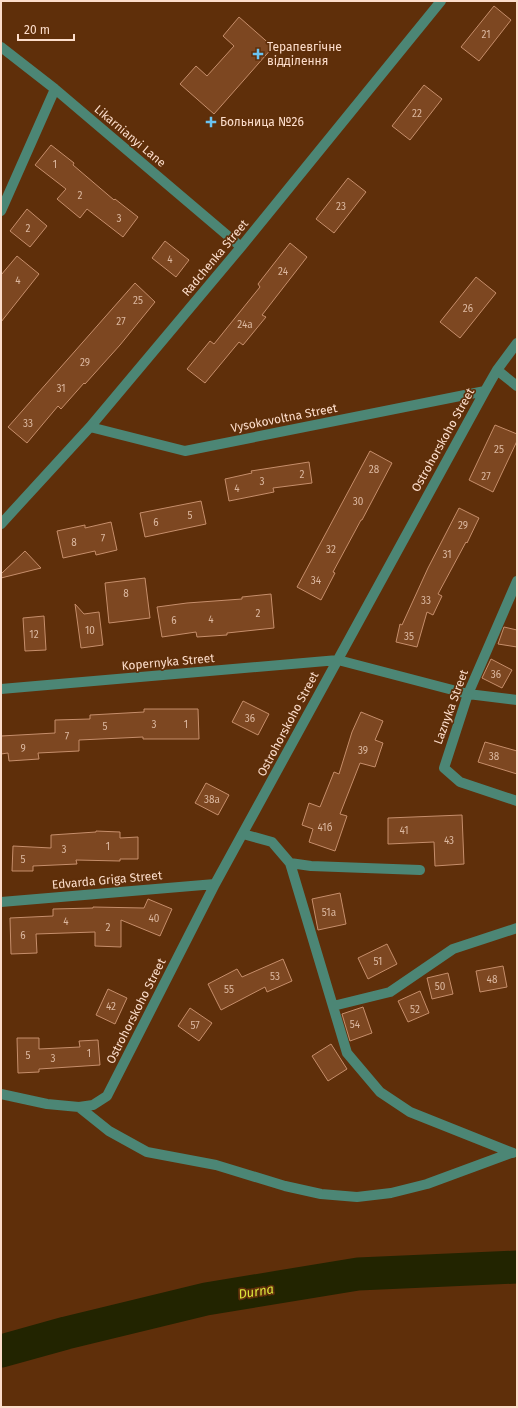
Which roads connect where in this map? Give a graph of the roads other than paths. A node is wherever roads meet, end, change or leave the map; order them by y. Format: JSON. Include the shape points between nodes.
{"nodes":[{"id":1,"x":441,"y":1,"type":"edge"},
{"id":2,"x":1,"y":47,"type":"edge"},
{"id":3,"x":55,"y":89,"type":"junction"},
{"id":4,"x":1,"y":211,"type":"edge"},
{"id":5,"x":241,"y":247,"type":"junction"},
{"id":6,"x":517,"y":343,"type":"edge"},
{"id":7,"x":497,"y":370,"type":"junction"},
{"id":8,"x":517,"y":386,"type":"edge"},
{"id":9,"x":485,"y":391,"type":"junction"},
{"id":10,"x":90,"y":427,"type":"junction"},
{"id":11,"x":3,"y":520,"type":"edge"},
{"id":12,"x":517,"y":582,"type":"edge"},
{"id":13,"x":338,"y":660,"type":"junction"},
{"id":14,"x":1,"y":689,"type":"edge"},
{"id":15,"x":468,"y":694,"type":"junction"},
{"id":16,"x":517,"y":700,"type":"edge"},
{"id":17,"x":517,"y":801,"type":"edge"},
{"id":18,"x":243,"y":834,"type":"junction"},
{"id":19,"x":290,"y":864,"type":"junction"},
{"id":20,"x":420,"y":870,"type":"dead end"},
{"id":21,"x":216,"y":884,"type":"junction"},
{"id":22,"x":1,"y":902,"type":"edge"},
{"id":23,"x":517,"y":928,"type":"edge"},
{"id":24,"x":333,"y":1006,"type":"junction"},
{"id":25,"x":1,"y":1094,"type":"edge"},
{"id":26,"x":79,"y":1107,"type":"junction"},
{"id":27,"x":514,"y":1153,"type":"edge"}],
"edges":[{"from":1,"to":5,"type":"street","name":"Radchenka Street"},
{"from":2,"to":3,"type":"street","name":"Likarnianyi Lane"},
{"from":3,"to":4,"type":"street"},
{"from":3,"to":5,"type":"street","name":"Likarnianyi Lane"},
{"from":5,"to":10,"type":"street","name":"Radchenka Street"},
{"from":6,"to":7,"type":"street","name":"Ostrohorskoho Street"},
{"from":7,"to":8,"type":"street"},
{"from":7,"to":9,"type":"street","name":"Ostrohorskoho Street"},
{"from":9,"to":10,"type":"street","name":"Vysokovoltna Street","via":[[185,451]]},
{"from":9,"to":13,"type":"street","name":"Ostrohorskoho Street"},
{"from":10,"to":11,"type":"street","name":"Radchenka Street"},
{"from":12,"to":15,"type":"street","name":"Laznyka Street"},
{"from":13,"to":14,"type":"street","name":"Kopernyka Street"},
{"from":13,"to":15,"type":"street","name":"Kopernyka Street"},
{"from":13,"to":18,"type":"street","name":"Ostrohorskoho Street"},
{"from":15,"to":16,"type":"street","name":"Kopernyka Street"},
{"from":15,"to":17,"type":"street","name":"Laznyka Street","via":[[444,768],[460,782]]},
{"from":18,"to":19,"type":"street","via":[[272,842]]},
{"from":18,"to":21,"type":"street","name":"Ostrohorskoho Street"},
{"from":19,"to":20,"type":"street"},
{"from":19,"to":24,"type":"street"},
{"from":21,"to":22,"type":"street","name":"Edvarda Griga Street"},
{"from":21,"to":26,"type":"street","name":"Ostrohorskoho Street","via":[[108,1096],[93,1105]]},
{"from":23,"to":24,"type":"street","via":[[453,949],[390,992]]},
{"from":24,"to":27,"type":"street","via":[[347,1053],[380,1092],[410,1112]]},
{"from":25,"to":26,"type":"street","via":[[47,1104]]},
{"from":26,"to":27,"type":"street","via":[[109,1131],[147,1152],[216,1165],[321,1194],[357,1196],[391,1193],[427,1184]]}]}
